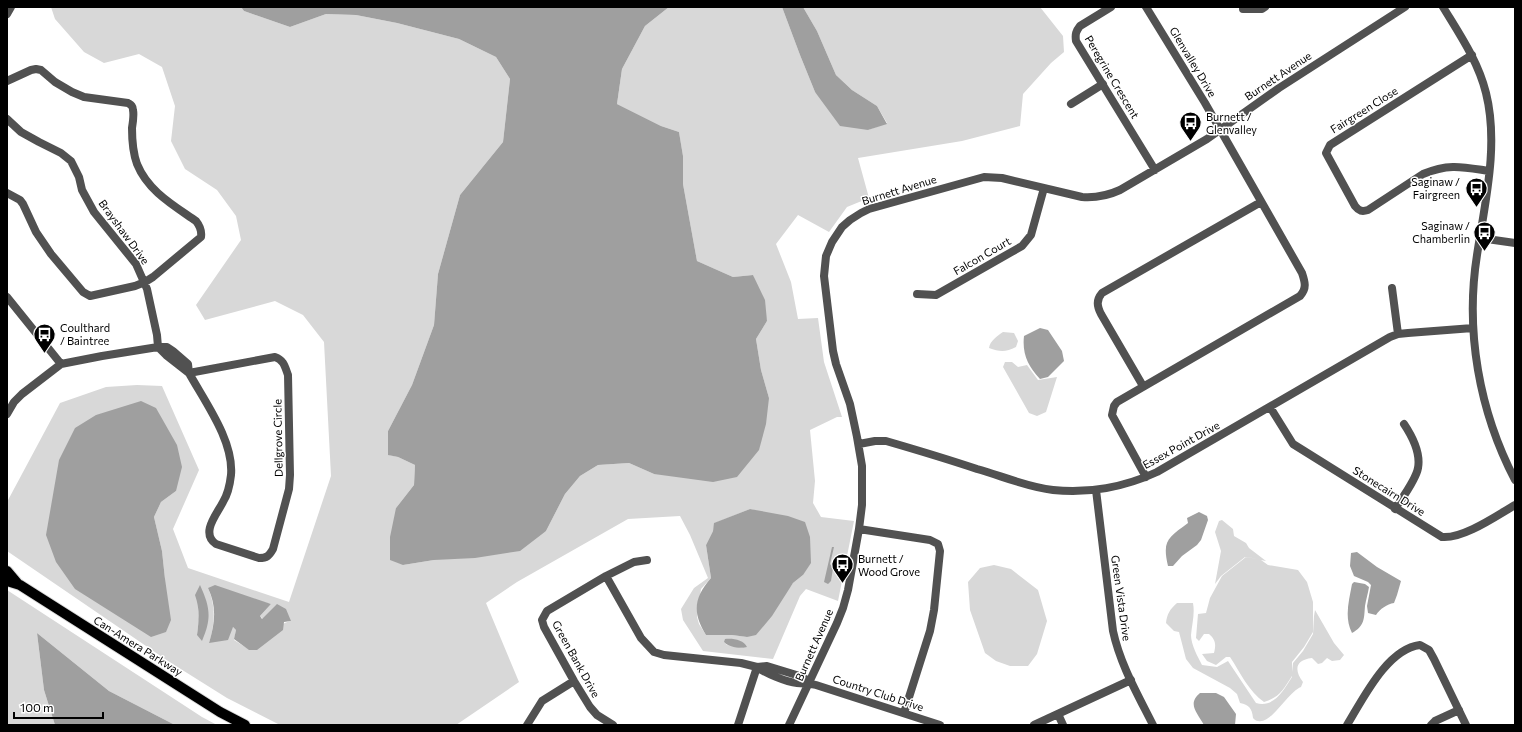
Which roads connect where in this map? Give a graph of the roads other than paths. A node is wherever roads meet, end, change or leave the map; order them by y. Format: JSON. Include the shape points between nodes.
{"nodes":[{"id":1,"x":11,"y":7,"type":"edge"},
{"id":2,"x":1111,"y":7,"type":"edge"},
{"id":3,"x":1146,"y":7,"type":"edge"},
{"id":4,"x":1265,"y":7,"type":"edge"},
{"id":5,"x":1405,"y":7,"type":"edge"},
{"id":6,"x":1443,"y":7,"type":"edge"},
{"id":7,"x":1243,"y":9,"type":"dead end"},
{"id":8,"x":7,"y":14,"type":"edge"},
{"id":9,"x":1472,"y":55,"type":"junction"},
{"id":10,"x":7,"y":81,"type":"edge"},
{"id":11,"x":1103,"y":84,"type":"junction"},
{"id":12,"x":1071,"y":104,"type":"dead end"},
{"id":13,"x":7,"y":119,"type":"edge"},
{"id":14,"x":1220,"y":130,"type":"junction"},
{"id":15,"x":1155,"y":170,"type":"junction"},
{"id":16,"x":1489,"y":172,"type":"junction"},
{"id":17,"x":1044,"y":188,"type":"junction"},
{"id":18,"x":7,"y":193,"type":"edge"},
{"id":19,"x":1261,"y":202,"type":"junction"},
{"id":20,"x":1480,"y":238,"type":"junction"},
{"id":21,"x":1515,"y":243,"type":"edge"},
{"id":22,"x":145,"y":282,"type":"junction"},
{"id":23,"x":1392,"y":288,"type":"dead end"},
{"id":24,"x":917,"y":294,"type":"dead end"},
{"id":25,"x":7,"y":297,"type":"edge"},
{"id":26,"x":1473,"y":328,"type":"junction"},
{"id":27,"x":1398,"y":334,"type":"junction"},
{"id":28,"x":158,"y":347,"type":"junction"},
{"id":29,"x":61,"y":364,"type":"junction"},
{"id":30,"x":189,"y":372,"type":"junction"},
{"id":31,"x":1143,"y":386,"type":"junction"},
{"id":32,"x":1270,"y":407,"type":"junction"},
{"id":33,"x":7,"y":414,"type":"edge"},
{"id":34,"x":1404,"y":424,"type":"dead end"},
{"id":35,"x":858,"y":444,"type":"junction"},
{"id":36,"x":1146,"y":477,"type":"junction"},
{"id":37,"x":1515,"y":480,"type":"edge"},
{"id":38,"x":1096,"y":490,"type":"junction"},
{"id":39,"x":1515,"y":505,"type":"edge"},
{"id":40,"x":1395,"y":509,"type":"junction"},
{"id":41,"x":860,"y":529,"type":"junction"},
{"id":42,"x":647,"y":560,"type":"dead end"},
{"id":43,"x":7,"y":571,"type":"edge"},
{"id":44,"x":606,"y":576,"type":"junction"},
{"id":45,"x":7,"y":581,"type":"edge"},
{"id":46,"x":20,"y":585,"type":"junction"},
{"id":47,"x":757,"y":667,"type":"junction"},
{"id":48,"x":1131,"y":680,"type":"junction"},
{"id":49,"x":574,"y":681,"type":"junction"},
{"id":50,"x":810,"y":683,"type":"junction"},
{"id":51,"x":1459,"y":710,"type":"junction"},
{"id":52,"x":904,"y":713,"type":"junction"},
{"id":53,"x":1058,"y":714,"type":"junction"},
{"id":54,"x":245,"y":725,"type":"edge"},
{"id":55,"x":526,"y":725,"type":"edge"},
{"id":56,"x":613,"y":725,"type":"edge"},
{"id":57,"x":738,"y":725,"type":"edge"},
{"id":58,"x":788,"y":725,"type":"edge"},
{"id":59,"x":940,"y":725,"type":"edge"},
{"id":60,"x":1034,"y":725,"type":"edge"},
{"id":61,"x":1063,"y":725,"type":"edge"},
{"id":62,"x":1153,"y":725,"type":"edge"},
{"id":63,"x":1347,"y":725,"type":"edge"},
{"id":64,"x":1431,"y":725,"type":"edge"},
{"id":65,"x":1466,"y":725,"type":"edge"}],
"edges":[{"from":1,"to":8,"type":"street"},
{"from":2,"to":11,"type":"street","name":"Peregrine Crescent","via":[[1080,26],[1075,35]]},
{"from":3,"to":14,"type":"street","name":"Glenvalley Drive"},
{"from":4,"to":7,"type":"street"},
{"from":5,"to":14,"type":"street","name":"Burnett Avenue","via":[[1298,75]]},
{"from":6,"to":9,"type":"street"},
{"from":9,"to":16,"type":"street","via":[[1487,94],[1492,142]]},
{"from":9,"to":16,"type":"street","name":"Fairgreen Close","via":[[1330,145],[1326,153],[1355,206],[1363,211],[1423,174],[1441,167],[1454,166]]},
{"from":10,"to":22,"type":"street","via":[[31,70],[41,70],[72,92],[84,97],[128,103],[134,109],[133,146],[142,174],[160,195],[196,221],[202,231],[198,240]]},
{"from":11,"to":12,"type":"street"},
{"from":11,"to":15,"type":"street","name":"Peregrine Crescent"},
{"from":13,"to":22,"type":"street","name":"Brayshaw Drive","via":[[21,132],[71,161],[94,212],[136,264]]},
{"from":14,"to":15,"type":"street","name":"Burnett Avenue"},
{"from":14,"to":19,"type":"street","name":"Glenvalley Drive"},
{"from":15,"to":17,"type":"street","name":"Burnett Avenue","via":[[1120,190],[1103,196],[1082,197]]},
{"from":16,"to":20,"type":"street"},
{"from":17,"to":24,"type":"street","name":"Falcon Court","via":[[1031,235],[1022,246],[936,295]]},
{"from":17,"to":35,"type":"street","name":"Burnett Avenue","via":[[1002,178],[984,177],[869,209],[850,220],[835,237],[826,256],[824,276],[828,313],[836,364],[850,404]]},
{"from":18,"to":22,"type":"street","via":[[20,200],[36,232],[51,254],[86,294],[90,296]]},
{"from":19,"to":31,"type":"street","name":"Glenvalley Drive","via":[[1302,273],[1305,291]]},
{"from":19,"to":31,"type":"street","via":[[1099,296],[1097,302],[1101,314]]},
{"from":20,"to":21,"type":"street"},
{"from":20,"to":26,"type":"street","via":[[1474,279]]},
{"from":22,"to":28,"type":"street","name":"Brayshaw Drive"},
{"from":23,"to":27,"type":"street"},
{"from":25,"to":29,"type":"street"},
{"from":26,"to":27,"type":"street","name":"Essex Point Drive"},
{"from":26,"to":37,"type":"street","via":[[1484,402],[1498,443]]},
{"from":27,"to":32,"type":"street","name":"Essex Point Drive"},
{"from":28,"to":29,"type":"street"},
{"from":28,"to":30,"type":"street","name":"Dellgrove Circle"},
{"from":29,"to":33,"type":"street","via":[[22,394]]},
{"from":30,"to":30,"type":"street","name":"Dellgrove Circle","via":[[219,427],[231,464],[229,489],[209,528],[209,536],[216,544],[264,558],[273,549],[289,489],[288,375],[284,363],[275,357]]},
{"from":31,"to":36,"type":"street","via":[[1117,402],[1112,415]]},
{"from":32,"to":36,"type":"street","name":"Essex Point Drive"},
{"from":32,"to":40,"type":"street","name":"Stonecairn Drive","via":[[1293,444]]},
{"from":34,"to":40,"type":"street","via":[[1413,437],[1418,455],[1418,468]]},
{"from":35,"to":38,"type":"street","name":"Essex Point Drive","via":[[886,441],[1053,490]]},
{"from":35,"to":41,"type":"street","name":"Burnett Avenue","via":[[862,483]]},
{"from":36,"to":38,"type":"street","name":"Essex Point Drive"},
{"from":38,"to":48,"type":"street","name":"Green Vista Drive","via":[[1113,631]]},
{"from":39,"to":40,"type":"street","name":"Stonecairn Drive","via":[[1460,535],[1448,538],[1442,537]]},
{"from":41,"to":50,"type":"street","name":"Burnett Avenue","via":[[848,590],[837,623]]},
{"from":41,"to":52,"type":"street","via":[[930,540],[938,544],[940,551],[930,631]]},
{"from":42,"to":44,"type":"street","name":"Green Bank Drive","via":[[634,562]]},
{"from":43,"to":46,"type":"main road","name":"Can-Amera Parkway"},
{"from":44,"to":47,"type":"street","name":"Country Club Drive","via":[[641,638],[654,652]]},
{"from":44,"to":49,"type":"street","name":"Green Bank Drive","via":[[547,611],[542,620]]},
{"from":45,"to":46,"type":"main road","name":"Can-Amera Parkway"},
{"from":46,"to":54,"type":"main road","name":"Can-Amera Parkway","via":[[220,712]]},
{"from":47,"to":50,"type":"street","name":"Country Club Drive","via":[[765,673],[797,684]]},
{"from":47,"to":57,"type":"street"},
{"from":48,"to":53,"type":"street"},
{"from":48,"to":62,"type":"street","name":"Green Vista Drive"},
{"from":49,"to":55,"type":"street","via":[[542,701]]},
{"from":49,"to":56,"type":"street","name":"Green Bank Drive","via":[[597,715]]},
{"from":50,"to":52,"type":"street","name":"Country Club Drive"},
{"from":50,"to":58,"type":"street","name":"Burnett Avenue"},
{"from":51,"to":63,"type":"street","via":[[1429,650],[1415,646],[1395,657],[1388,665]]},
{"from":51,"to":64,"type":"street"},
{"from":51,"to":65,"type":"street"},
{"from":52,"to":59,"type":"street","name":"Country Club Drive"},
{"from":53,"to":60,"type":"street"},
{"from":53,"to":61,"type":"street"}]}
